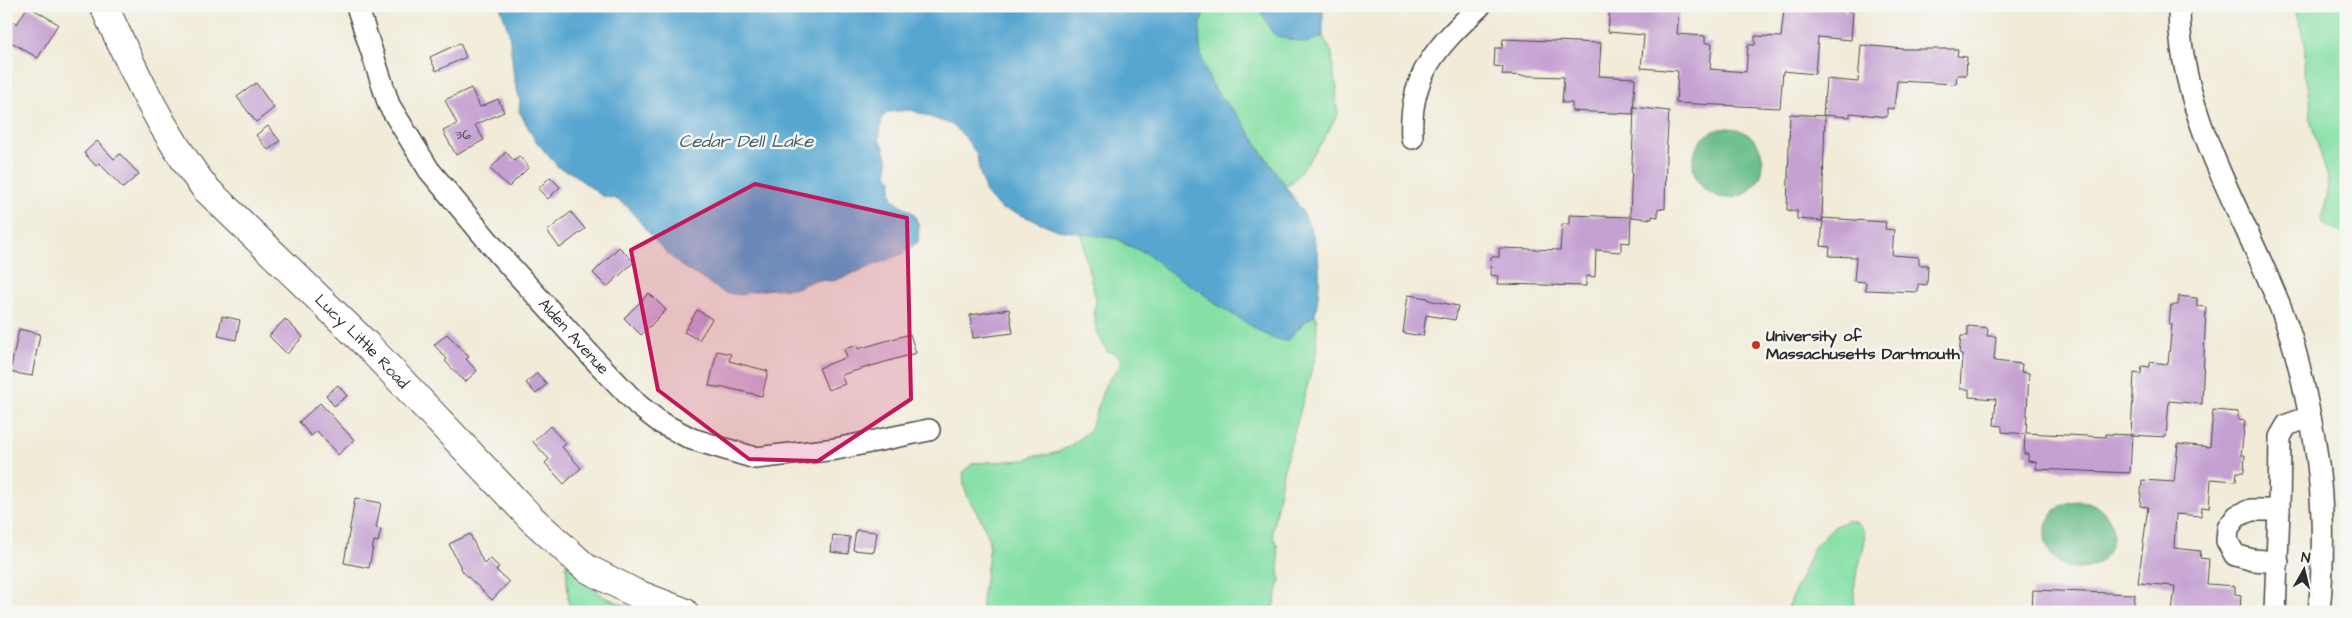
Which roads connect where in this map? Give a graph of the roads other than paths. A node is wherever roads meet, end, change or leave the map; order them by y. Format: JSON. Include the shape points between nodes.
{"nodes":[{"id":1,"x":104,"y":6,"type":"edge"},
{"id":2,"x":357,"y":6,"type":"edge"},
{"id":3,"x":1480,"y":6,"type":"edge"},
{"id":4,"x":2179,"y":6,"type":"edge"},
{"id":5,"x":1412,"y":138,"type":"dead end"},
{"id":6,"x":2310,"y":418,"type":"junction"},
{"id":7,"x":929,"y":430,"type":"dead end"},
{"id":8,"x":2279,"y":510,"type":"junction"},
{"id":9,"x":2278,"y":562,"type":"junction"},
{"id":10,"x":684,"y":612,"type":"edge"},
{"id":11,"x":2275,"y":612,"type":"edge"},
{"id":12,"x":2319,"y":612,"type":"edge"}],
"edges":[{"from":1,"to":10,"type":"street","name":"Lucy Little Road","via":[[164,129],[205,188],[366,345],[532,519],[586,568],[635,593]]},
{"from":2,"to":7,"type":"street","name":"Alden Avenue","via":[[389,105],[429,170],[592,357],[638,405],[661,423],[692,439],[755,458],[836,449]]},
{"from":3,"to":5,"type":"street","via":[[1436,50],[1420,78],[1414,102]]},
{"from":4,"to":6,"type":"street","via":[[2190,91],[2218,167],[2283,314],[2298,358]]},
{"from":6,"to":8,"type":"street","via":[[2287,426],[2280,437]]},
{"from":6,"to":12,"type":"street","via":[[2318,454],[2322,505]]},
{"from":8,"to":9,"type":"street"},
{"from":8,"to":9,"type":"street","via":[[2251,510],[2237,516],[2228,528],[2226,542],[2235,555]]},
{"from":9,"to":11,"type":"street"}]}
